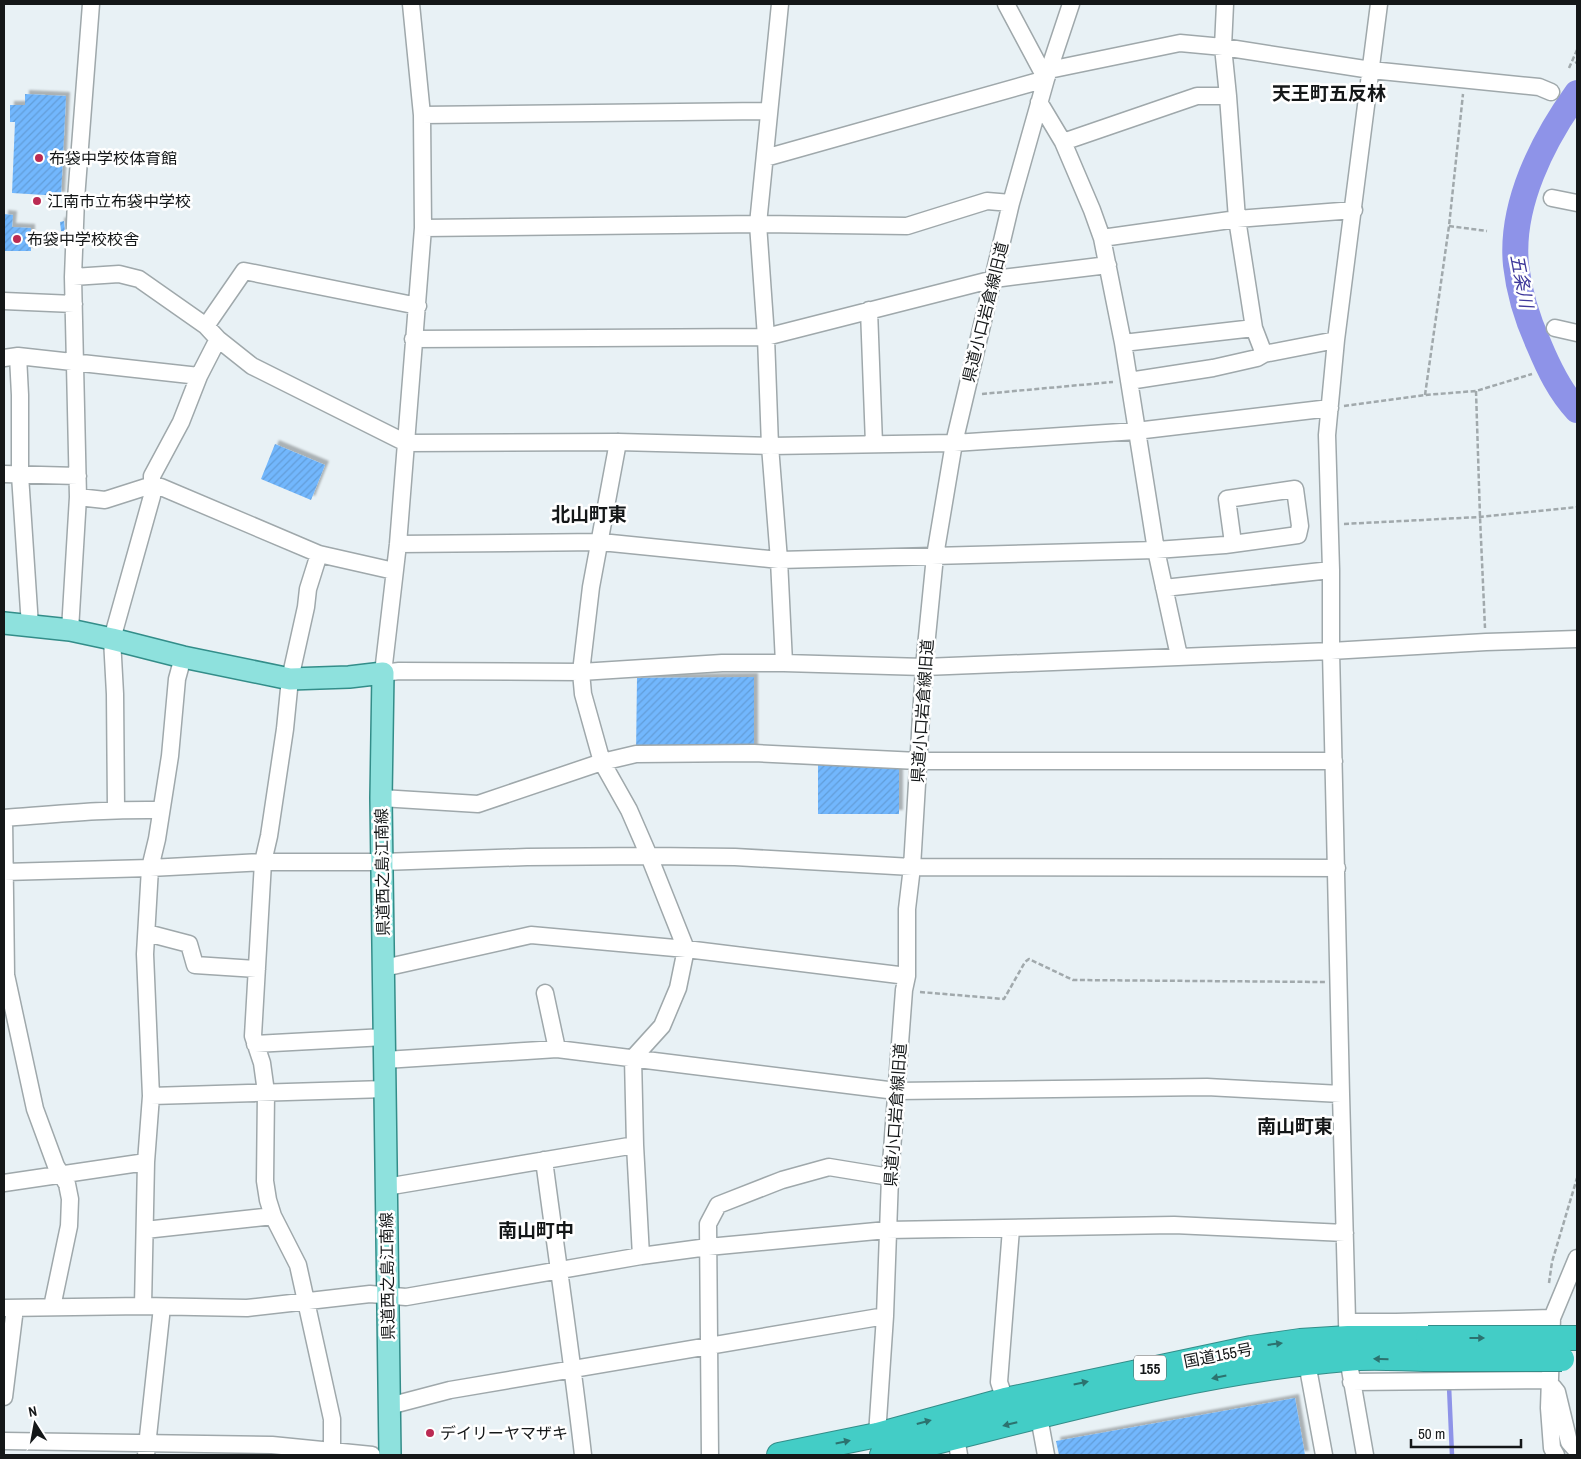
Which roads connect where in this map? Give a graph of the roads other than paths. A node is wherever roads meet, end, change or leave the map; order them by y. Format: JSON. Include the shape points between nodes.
{"nodes":[{"id":1,"x":91,"y":4,"type":"edge"},
{"id":2,"x":411,"y":4,"type":"edge"},
{"id":3,"x":780,"y":4,"type":"edge"},
{"id":4,"x":1006,"y":4,"type":"edge"},
{"id":5,"x":1066,"y":4,"type":"edge"},
{"id":6,"x":1224,"y":4,"type":"edge"},
{"id":7,"x":1379,"y":4,"type":"edge"},
{"id":8,"x":1223,"y":48,"type":"junction"},
{"id":9,"x":1371,"y":70,"type":"junction"},
{"id":10,"x":1048,"y":74,"type":"junction"},
{"id":11,"x":1551,"y":92,"type":"dead end"},
{"id":12,"x":1228,"y":96,"type":"junction"},
{"id":13,"x":1039,"y":102,"type":"junction"},
{"id":14,"x":768,"y":111,"type":"junction"},
{"id":15,"x":422,"y":115,"type":"junction"},
{"id":16,"x":1063,"y":142,"type":"junction"},
{"id":17,"x":765,"y":158,"type":"junction"},
{"id":18,"x":1552,"y":198,"type":"dead end"},
{"id":19,"x":1011,"y":203,"type":"junction"},
{"id":20,"x":1577,"y":203,"type":"edge"},
{"id":21,"x":1354,"y":210,"type":"junction"},
{"id":22,"x":1237,"y":219,"type":"junction"},
{"id":23,"x":758,"y":224,"type":"junction"},
{"id":24,"x":423,"y":228,"type":"junction"},
{"id":25,"x":1102,"y":238,"type":"junction"},
{"id":26,"x":1108,"y":265,"type":"junction"},
{"id":27,"x":73,"y":277,"type":"junction"},
{"id":28,"x":994,"y":278,"type":"junction"},
{"id":29,"x":4,"y":300,"type":"edge"},
{"id":30,"x":74,"y":304,"type":"junction"},
{"id":31,"x":418,"y":306,"type":"junction"},
{"id":32,"x":869,"y":310,"type":"junction"},
{"id":33,"x":206,"y":326,"type":"junction"},
{"id":34,"x":1254,"y":328,"type":"junction"},
{"id":35,"x":1555,"y":328,"type":"dead end"},
{"id":36,"x":1577,"y":333,"type":"edge"},
{"id":37,"x":766,"y":337,"type":"junction"},
{"id":38,"x":218,"y":339,"type":"junction"},
{"id":39,"x":414,"y":339,"type":"junction"},
{"id":40,"x":1336,"y":340,"type":"junction"},
{"id":41,"x":1123,"y":344,"type":"junction"},
{"id":42,"x":1264,"y":354,"type":"junction"},
{"id":43,"x":11,"y":357,"type":"edge"},
{"id":44,"x":75,"y":361,"type":"junction"},
{"id":45,"x":199,"y":376,"type":"junction"},
{"id":46,"x":1129,"y":381,"type":"junction"},
{"id":47,"x":1330,"y":408,"type":"junction"},
{"id":48,"x":1136,"y":431,"type":"junction"},
{"id":49,"x":406,"y":442,"type":"junction"},
{"id":50,"x":618,"y":442,"type":"junction"},
{"id":51,"x":954,"y":443,"type":"junction"},
{"id":52,"x":874,"y":444,"type":"junction"},
{"id":53,"x":770,"y":446,"type":"junction"},
{"id":54,"x":12,"y":475,"type":"edge"},
{"id":55,"x":78,"y":476,"type":"junction"},
{"id":56,"x":152,"y":485,"type":"junction"},
{"id":57,"x":78,"y":497,"type":"junction"},
{"id":58,"x":601,"y":542,"type":"junction"},
{"id":59,"x":1233,"y":543,"type":"junction"},
{"id":60,"x":398,"y":544,"type":"junction"},
{"id":61,"x":1156,"y":550,"type":"junction"},
{"id":62,"x":319,"y":554,"type":"junction"},
{"id":63,"x":935,"y":556,"type":"junction"},
{"id":64,"x":779,"y":560,"type":"junction"},
{"id":65,"x":1331,"y":570,"type":"junction"},
{"id":66,"x":394,"y":571,"type":"junction"},
{"id":67,"x":1164,"y":588,"type":"junction"},
{"id":68,"x":4,"y":624,"type":"edge"},
{"id":69,"x":30,"y":626,"type":"junction"},
{"id":70,"x":70,"y":630,"type":"junction"},
{"id":71,"x":112,"y":638,"type":"junction"},
{"id":72,"x":1577,"y":639,"type":"edge"},
{"id":73,"x":1331,"y":651,"type":"junction"},
{"id":74,"x":1179,"y":656,"type":"junction"},
{"id":75,"x":183,"y":657,"type":"junction"},
{"id":76,"x":784,"y":663,"type":"junction"},
{"id":77,"x":924,"y":667,"type":"junction"},
{"id":78,"x":581,"y":672,"type":"junction"},
{"id":79,"x":383,"y":673,"type":"junction"},
{"id":80,"x":290,"y":679,"type":"junction"},
{"id":81,"x":918,"y":761,"type":"junction"},
{"id":82,"x":1334,"y":761,"type":"junction"},
{"id":83,"x":602,"y":762,"type":"junction"},
{"id":84,"x":381,"y":798,"type":"junction"},
{"id":85,"x":116,"y":809,"type":"junction"},
{"id":86,"x":162,"y":810,"type":"junction"},
{"id":87,"x":4,"y":818,"type":"edge"},
{"id":88,"x":649,"y":856,"type":"junction"},
{"id":89,"x":263,"y":862,"type":"junction"},
{"id":90,"x":382,"y":862,"type":"junction"},
{"id":91,"x":912,"y":867,"type":"junction"},
{"id":92,"x":150,"y":868,"type":"junction"},
{"id":93,"x":1337,"y":868,"type":"junction"},
{"id":94,"x":4,"y":872,"type":"edge"},
{"id":95,"x":146,"y":933,"type":"junction"},
{"id":96,"x":686,"y":949,"type":"junction"},
{"id":97,"x":384,"y":968,"type":"junction"},
{"id":98,"x":257,"y":969,"type":"junction"},
{"id":99,"x":906,"y":983,"type":"junction"},
{"id":100,"x":545,"y":993,"type":"dead end"},
{"id":101,"x":10,"y":1028,"type":"edge"},
{"id":102,"x":385,"y":1037,"type":"junction"},
{"id":103,"x":255,"y":1044,"type":"junction"},
{"id":104,"x":557,"y":1049,"type":"junction"},
{"id":105,"x":632,"y":1058,"type":"junction"},
{"id":106,"x":385,"y":1060,"type":"junction"},
{"id":107,"x":386,"y":1088,"type":"junction"},
{"id":108,"x":896,"y":1091,"type":"junction"},
{"id":109,"x":266,"y":1092,"type":"junction"},
{"id":110,"x":1341,"y":1094,"type":"junction"},
{"id":111,"x":151,"y":1096,"type":"junction"},
{"id":112,"x":635,"y":1145,"type":"junction"},
{"id":113,"x":544,"y":1160,"type":"junction"},
{"id":114,"x":146,"y":1162,"type":"junction"},
{"id":115,"x":63,"y":1175,"type":"junction"},
{"id":116,"x":890,"y":1177,"type":"junction"},
{"id":117,"x":4,"y":1183,"type":"edge"},
{"id":118,"x":386,"y":1187,"type":"junction"},
{"id":119,"x":274,"y":1216,"type":"junction"},
{"id":120,"x":1011,"y":1228,"type":"junction"},
{"id":121,"x":145,"y":1230,"type":"junction"},
{"id":122,"x":887,"y":1230,"type":"junction"},
{"id":123,"x":1345,"y":1233,"type":"junction"},
{"id":124,"x":708,"y":1247,"type":"junction"},
{"id":125,"x":641,"y":1256,"type":"junction"},
{"id":126,"x":1577,"y":1258,"type":"edge"},
{"id":127,"x":558,"y":1271,"type":"junction"},
{"id":128,"x":387,"y":1295,"type":"junction"},
{"id":129,"x":306,"y":1302,"type":"junction"},
{"id":130,"x":143,"y":1306,"type":"junction"},
{"id":131,"x":52,"y":1307,"type":"junction"},
{"id":132,"x":162,"y":1307,"type":"junction"},
{"id":133,"x":10,"y":1308,"type":"edge"},
{"id":134,"x":885,"y":1316,"type":"junction"},
{"id":135,"x":1348,"y":1340,"type":"junction"},
{"id":136,"x":1566,"y":1342,"type":"edge"},
{"id":137,"x":710,"y":1347,"type":"junction"},
{"id":138,"x":1307,"y":1363,"type":"junction"},
{"id":139,"x":573,"y":1369,"type":"junction"},
{"id":140,"x":1550,"y":1380,"type":"junction"},
{"id":141,"x":1351,"y":1382,"type":"junction"},
{"id":142,"x":4,"y":1397,"type":"edge"},
{"id":143,"x":1005,"y":1400,"type":"junction"},
{"id":144,"x":389,"y":1406,"type":"junction"},
{"id":145,"x":1039,"y":1417,"type":"junction"},
{"id":146,"x":4,"y":1441,"type":"edge"},
{"id":147,"x":957,"y":1446,"type":"edge"},
{"id":148,"x":878,"y":1448,"type":"edge"},
{"id":149,"x":146,"y":1449,"type":"edge"},
{"id":150,"x":1577,"y":1451,"type":"edge"},
{"id":151,"x":332,"y":1453,"type":"edge"},
{"id":152,"x":372,"y":1455,"type":"edge"},
{"id":153,"x":390,"y":1455,"type":"edge"},
{"id":154,"x":583,"y":1455,"type":"edge"},
{"id":155,"x":710,"y":1455,"type":"edge"},
{"id":156,"x":779,"y":1455,"type":"edge"},
{"id":157,"x":1046,"y":1455,"type":"edge"},
{"id":158,"x":1324,"y":1455,"type":"edge"},
{"id":159,"x":1365,"y":1455,"type":"edge"},
{"id":160,"x":1556,"y":1455,"type":"edge"}],
"edges":[{"from":1,"to":27,"type":"street"},
{"from":2,"to":15,"type":"street"},
{"from":3,"to":14,"type":"street"},
{"from":4,"to":10,"type":"street"},
{"from":5,"to":10,"type":"street","name":"県道小口岩倉線旧道"},
{"from":6,"to":8,"type":"street"},
{"from":7,"to":9,"type":"street"},
{"from":8,"to":9,"type":"street"},
{"from":8,"to":10,"type":"street","via":[[1180,43]]},
{"from":8,"to":12,"type":"street"},
{"from":9,"to":11,"type":"street","via":[[1539,87]]},
{"from":9,"to":21,"type":"street"},
{"from":10,"to":13,"type":"street","name":"県道小口岩倉線旧道"},
{"from":10,"to":17,"type":"street"},
{"from":12,"to":16,"type":"street","via":[[1197,96]]},
{"from":12,"to":22,"type":"street"},
{"from":13,"to":16,"type":"street"},
{"from":13,"to":19,"type":"street","name":"県道小口岩倉線旧道"},
{"from":14,"to":15,"type":"street"},
{"from":14,"to":17,"type":"street"},
{"from":15,"to":24,"type":"street"},
{"from":16,"to":25,"type":"street"},
{"from":17,"to":23,"type":"street"},
{"from":18,"to":20,"type":"street"},
{"from":19,"to":23,"type":"street","via":[[987,201],[907,226]]},
{"from":19,"to":28,"type":"street","name":"県道小口岩倉線旧道"},
{"from":21,"to":22,"type":"street"},
{"from":21,"to":40,"type":"street"},
{"from":22,"to":25,"type":"street"},
{"from":22,"to":34,"type":"street"},
{"from":23,"to":24,"type":"street"},
{"from":23,"to":37,"type":"street"},
{"from":24,"to":31,"type":"street"},
{"from":25,"to":26,"type":"street"},
{"from":26,"to":28,"type":"street"},
{"from":26,"to":41,"type":"street"},
{"from":27,"to":30,"type":"street"},
{"from":27,"to":33,"type":"street","via":[[119,274],[139,278]]},
{"from":28,"to":32,"type":"street"},
{"from":28,"to":51,"type":"street","name":"県道小口岩倉線旧道"},
{"from":29,"to":30,"type":"street"},
{"from":30,"to":44,"type":"street"},
{"from":31,"to":33,"type":"street","via":[[244,271]]},
{"from":31,"to":39,"type":"street"},
{"from":32,"to":37,"type":"street"},
{"from":32,"to":52,"type":"street"},
{"from":33,"to":38,"type":"street"},
{"from":34,"to":41,"type":"street"},
{"from":34,"to":42,"type":"street"},
{"from":35,"to":36,"type":"street"},
{"from":37,"to":39,"type":"street"},
{"from":37,"to":53,"type":"street"},
{"from":38,"to":45,"type":"street"},
{"from":38,"to":49,"type":"street","via":[[252,366]]},
{"from":39,"to":49,"type":"street"},
{"from":40,"to":42,"type":"street"},
{"from":40,"to":47,"type":"street"},
{"from":41,"to":46,"type":"street"},
{"from":42,"to":46,"type":"street","via":[[1214,368]]},
{"from":43,"to":44,"type":"street"},
{"from":43,"to":54,"type":"street","via":[[20,395]]},
{"from":44,"to":45,"type":"street"},
{"from":44,"to":55,"type":"street"},
{"from":45,"to":56,"type":"street","via":[[181,422],[152,476]]},
{"from":46,"to":48,"type":"street"},
{"from":47,"to":48,"type":"street"},
{"from":47,"to":65,"type":"street","via":[[1327,435]]},
{"from":48,"to":51,"type":"street"},
{"from":48,"to":61,"type":"street"},
{"from":49,"to":50,"type":"street"},
{"from":49,"to":60,"type":"street"},
{"from":50,"to":53,"type":"street"},
{"from":50,"to":58,"type":"street"},
{"from":51,"to":52,"type":"street"},
{"from":51,"to":63,"type":"street","name":"県道小口岩倉線旧道"},
{"from":52,"to":53,"type":"street"},
{"from":53,"to":64,"type":"street"},
{"from":54,"to":55,"type":"street"},
{"from":54,"to":69,"type":"street"},
{"from":55,"to":57,"type":"street"},
{"from":56,"to":57,"type":"street","via":[[105,500]]},
{"from":56,"to":62,"type":"street"},
{"from":56,"to":71,"type":"street","via":[[152,496]]},
{"from":57,"to":70,"type":"street"},
{"from":58,"to":60,"type":"street"},
{"from":58,"to":64,"type":"street"},
{"from":58,"to":78,"type":"street","via":[[591,587]]},
{"from":59,"to":59,"type":"street","via":[[1298,535],[1300,526],[1295,488],[1227,500]]},
{"from":59,"to":61,"type":"street"},
{"from":60,"to":66,"type":"street"},
{"from":61,"to":63,"type":"street"},
{"from":61,"to":67,"type":"street"},
{"from":62,"to":66,"type":"street"},
{"from":62,"to":80,"type":"street","via":[[308,589]]},
{"from":63,"to":64,"type":"street"},
{"from":63,"to":77,"type":"street","name":"県道小口岩倉線旧道"},
{"from":64,"to":76,"type":"street"},
{"from":65,"to":67,"type":"street"},
{"from":65,"to":73,"type":"street"},
{"from":66,"to":79,"type":"street"},
{"from":67,"to":74,"type":"street"},
{"from":68,"to":69,"type":"main road"},
{"from":69,"to":70,"type":"main road"},
{"from":70,"to":71,"type":"main road"},
{"from":71,"to":75,"type":"main road"},
{"from":71,"to":85,"type":"street"},
{"from":72,"to":73,"type":"street"},
{"from":73,"to":74,"type":"street"},
{"from":73,"to":82,"type":"street"},
{"from":74,"to":77,"type":"street"},
{"from":75,"to":80,"type":"main road"},
{"from":75,"to":86,"type":"street","via":[[177,679]]},
{"from":76,"to":77,"type":"street"},
{"from":76,"to":78,"type":"street"},
{"from":77,"to":81,"type":"street","name":"県道小口岩倉線旧道"},
{"from":78,"to":79,"type":"street"},
{"from":78,"to":83,"type":"street","via":[[583,694]]},
{"from":79,"to":80,"type":"main road"},
{"from":79,"to":84,"type":"main road","name":"県道西之島江南線"},
{"from":80,"to":89,"type":"street"},
{"from":81,"to":82,"type":"street"},
{"from":81,"to":83,"type":"street","via":[[744,754],[636,754]]},
{"from":81,"to":91,"type":"street","name":"県道小口岩倉線旧道"},
{"from":82,"to":93,"type":"street"},
{"from":83,"to":84,"type":"street","via":[[478,804]]},
{"from":83,"to":88,"type":"street","via":[[629,810]]},
{"from":84,"to":90,"type":"main road","name":"県道西之島江南線"},
{"from":85,"to":86,"type":"street"},
{"from":85,"to":87,"type":"street"},
{"from":86,"to":92,"type":"street"},
{"from":87,"to":94,"type":"street"},
{"from":88,"to":90,"type":"street"},
{"from":88,"to":91,"type":"street","via":[[735,857]]},
{"from":88,"to":96,"type":"street"},
{"from":89,"to":90,"type":"street"},
{"from":89,"to":92,"type":"street"},
{"from":89,"to":98,"type":"street"},
{"from":90,"to":97,"type":"main road","name":"県道西之島江南線"},
{"from":91,"to":93,"type":"street"},
{"from":91,"to":99,"type":"street","name":"県道小口岩倉線旧道"},
{"from":92,"to":94,"type":"street"},
{"from":92,"to":95,"type":"street"},
{"from":93,"to":110,"type":"street"},
{"from":94,"to":101,"type":"street"},
{"from":95,"to":98,"type":"street","via":[[189,944],[195,965]]},
{"from":95,"to":111,"type":"street"},
{"from":96,"to":97,"type":"street","via":[[531,935]]},
{"from":96,"to":99,"type":"street"},
{"from":96,"to":105,"type":"street","via":[[678,988],[662,1026]]},
{"from":97,"to":102,"type":"main road","name":"県道西之島江南線"},
{"from":98,"to":103,"type":"street"},
{"from":99,"to":108,"type":"street","name":"県道小口岩倉線旧道"},
{"from":100,"to":104,"type":"street"},
{"from":101,"to":115,"type":"street","via":[[35,1109],[56,1166]]},
{"from":102,"to":103,"type":"street"},
{"from":102,"to":106,"type":"main road","name":"県道西之島江南線"},
{"from":103,"to":109,"type":"street"},
{"from":104,"to":105,"type":"street"},
{"from":104,"to":106,"type":"street"},
{"from":105,"to":108,"type":"street"},
{"from":105,"to":112,"type":"street"},
{"from":106,"to":107,"type":"main road","name":"県道西之島江南線"},
{"from":107,"to":109,"type":"street"},
{"from":107,"to":118,"type":"main road","name":"県道西之島江南線"},
{"from":108,"to":110,"type":"street","via":[[1208,1087]]},
{"from":108,"to":116,"type":"street","name":"県道小口岩倉線旧道"},
{"from":109,"to":111,"type":"street"},
{"from":109,"to":119,"type":"street","via":[[265,1181]]},
{"from":110,"to":123,"type":"street"},
{"from":111,"to":114,"type":"street"},
{"from":112,"to":113,"type":"street"},
{"from":112,"to":125,"type":"street"},
{"from":113,"to":118,"type":"street"},
{"from":113,"to":127,"type":"street"},
{"from":114,"to":115,"type":"street"},
{"from":114,"to":121,"type":"street"},
{"from":115,"to":117,"type":"street"},
{"from":115,"to":131,"type":"street","via":[[70,1199],[69,1226]]},
{"from":116,"to":122,"type":"street","name":"県道小口岩倉線旧道"},
{"from":116,"to":124,"type":"street","via":[[830,1167],[782,1180],[718,1205],[708,1224]]},
{"from":118,"to":128,"type":"main road","name":"県道西之島江南線"},
{"from":119,"to":121,"type":"street"},
{"from":119,"to":129,"type":"street","via":[[298,1265]]},
{"from":120,"to":122,"type":"street"},
{"from":120,"to":123,"type":"street","via":[[1174,1225]]},
{"from":120,"to":143,"type":"street","via":[[999,1382]]},
{"from":121,"to":130,"type":"street"},
{"from":122,"to":124,"type":"street"},
{"from":122,"to":134,"type":"street","name":"県道小口岩倉線旧道"},
{"from":123,"to":135,"type":"street"},
{"from":124,"to":125,"type":"street"},
{"from":124,"to":137,"type":"street"},
{"from":125,"to":127,"type":"street"},
{"from":126,"to":136,"type":"street"},
{"from":127,"to":128,"type":"street","via":[[406,1297]]},
{"from":127,"to":139,"type":"street"},
{"from":128,"to":129,"type":"street"},
{"from":128,"to":144,"type":"main road","name":"県道西之島江南線"},
{"from":129,"to":132,"type":"street","via":[[247,1308]]},
{"from":129,"to":151,"type":"street","via":[[332,1419]]},
{"from":130,"to":131,"type":"street"},
{"from":130,"to":132,"type":"street"},
{"from":131,"to":133,"type":"street"},
{"from":132,"to":149,"type":"street"},
{"from":133,"to":142,"type":"street"},
{"from":134,"to":137,"type":"street"},
{"from":134,"to":148,"type":"street","name":"県道小口岩倉線旧道"},
{"from":135,"to":136,"type":"highway","name":"国道155号","number":"155","bridge":true,"via":[[1429,1349]]},
{"from":135,"to":136,"type":"street","via":[[1396,1322]]},
{"from":135,"to":138,"type":"highway","name":"国道155号","number":"155"},
{"from":135,"to":141,"type":"street"},
{"from":143,"to":135,"type":"highway","name":"国道155号","number":"155","one_way":true,"via":[[1251,1348],[1300,1341]]},
{"from":136,"to":140,"type":"street"},
{"from":137,"to":139,"type":"street"},
{"from":137,"to":155,"type":"street"},
{"from":138,"to":145,"type":"highway","name":"国道155号","number":"155","one_way":true,"via":[[1242,1372]]},
{"from":138,"to":158,"type":"street"},
{"from":139,"to":144,"type":"street","via":[[450,1390]]},
{"from":139,"to":154,"type":"street"},
{"from":140,"to":141,"type":"street"},
{"from":140,"to":150,"type":"street","via":[[1557,1392],[1569,1442]]},
{"from":140,"to":160,"type":"street","via":[[1548,1408],[1552,1448]]},
{"from":141,"to":159,"type":"street"},
{"from":148,"to":143,"type":"highway","name":"国道155号","number":"155","one_way":true},
{"from":144,"to":153,"type":"main road","name":"県道西之島江南線"},
{"from":145,"to":147,"type":"highway","name":"国道155号","number":"155","one_way":true},
{"from":145,"to":157,"type":"street"},
{"from":146,"to":149,"type":"street"},
{"from":147,"to":148,"type":"highway","name":"国道155号","number":"155"},
{"from":156,"to":148,"type":"highway","name":"国道155号","number":"155","one_way":true},
{"from":149,"to":151,"type":"street","via":[[272,1445]]},
{"from":151,"to":152,"type":"street"}]}
